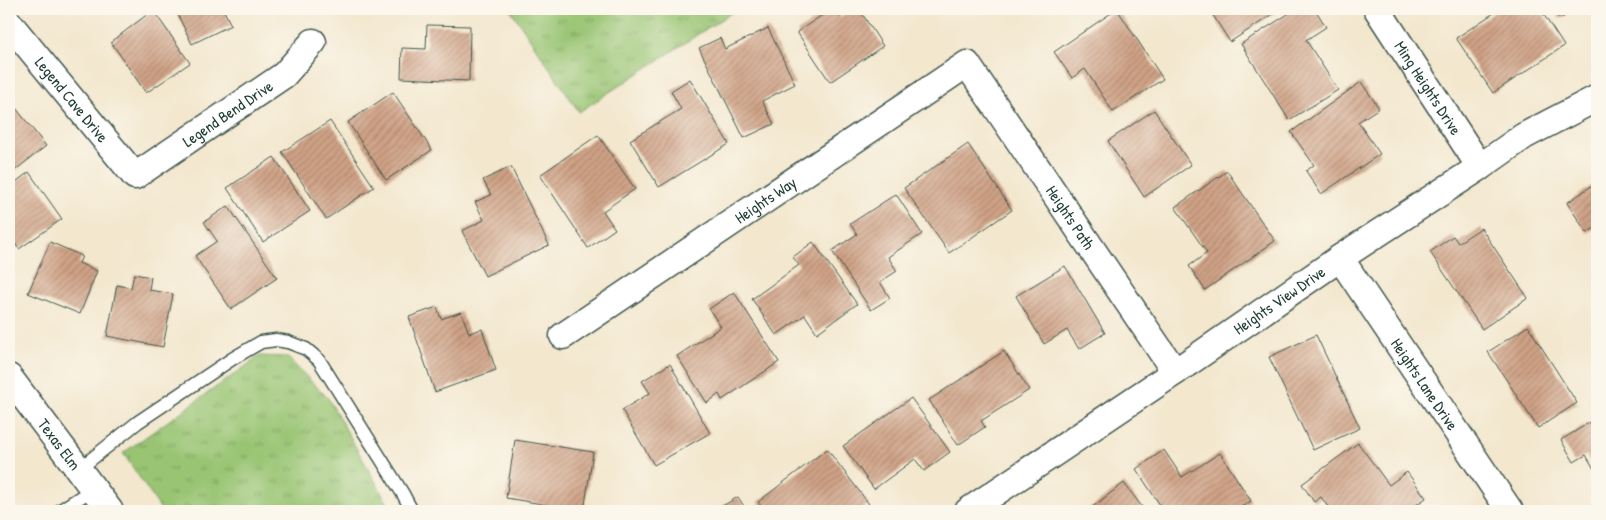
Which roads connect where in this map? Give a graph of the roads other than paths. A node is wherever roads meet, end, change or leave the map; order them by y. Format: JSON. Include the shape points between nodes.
{"nodes":[{"id":1,"x":1376,"y":9,"type":"edge"},
{"id":2,"x":9,"y":24,"type":"edge"},
{"id":3,"x":313,"y":42,"type":"dead end"},
{"id":4,"x":967,"y":64,"type":"joint"},
{"id":5,"x":1597,"y":98,"type":"edge"},
{"id":6,"x":1480,"y":167,"type":"junction"},
{"id":7,"x":135,"y":176,"type":"joint"},
{"id":8,"x":1340,"y":258,"type":"junction"},
{"id":9,"x":564,"y":336,"type":"dead end"},
{"id":10,"x":1175,"y":372,"type":"junction"},
{"id":11,"x":9,"y":377,"type":"edge"},
{"id":12,"x":86,"y":479,"type":"junction"},
{"id":13,"x":59,"y":511,"type":"edge"},
{"id":14,"x":110,"y":511,"type":"edge"},
{"id":15,"x":412,"y":511,"type":"edge"},
{"id":16,"x":968,"y":511,"type":"edge"},
{"id":17,"x":1510,"y":511,"type":"edge"}],
"edges":[{"from":1,"to":6,"type":"street","name":"Ming Heights Drive"},
{"from":2,"to":7,"type":"street","name":"Legend Cave Drive"},
{"from":3,"to":7,"type":"street","name":"Legend Bend Drive","via":[[284,74]]},
{"from":4,"to":9,"type":"street","name":"Heights Way"},
{"from":4,"to":10,"type":"street","name":"Heights Path"},
{"from":5,"to":6,"type":"street","name":"Heights View Drive","via":[[1524,136]]},
{"from":6,"to":8,"type":"street","name":"Heights View Drive"},
{"from":8,"to":10,"type":"street","name":"Heights View Drive"},
{"from":8,"to":17,"type":"street","name":"Heights Lane Drive"},
{"from":10,"to":16,"type":"street","name":"Heights View Drive"},
{"from":11,"to":12,"type":"street","name":"Texas Elm"},
{"from":12,"to":13,"type":"lane","via":[[70,504]]},
{"from":12,"to":14,"type":"street","name":"Texas Elm"},
{"from":12,"to":15,"type":"lane","via":[[138,422],[232,359],[261,342],[276,340],[306,350],[319,360]]}]}
